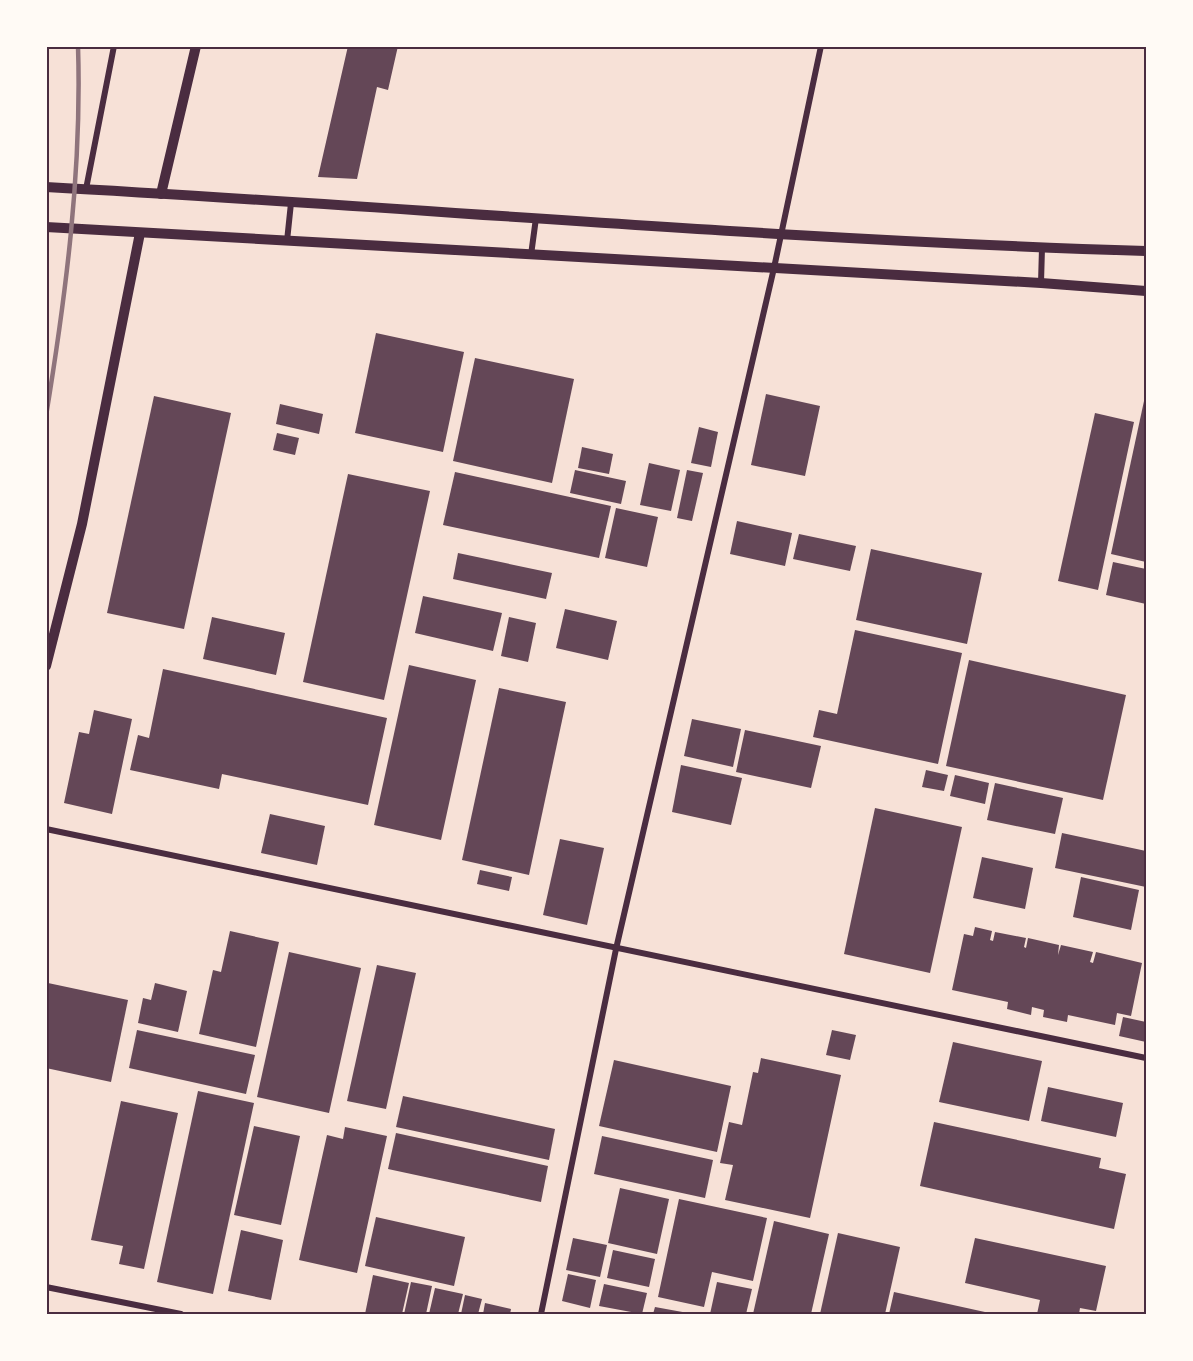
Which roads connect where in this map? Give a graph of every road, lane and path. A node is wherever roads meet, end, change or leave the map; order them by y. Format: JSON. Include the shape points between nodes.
{"nodes":[{"id":1,"x":114,"y":46,"type":"edge"},
{"id":2,"x":196,"y":46,"type":"edge"},
{"id":3,"x":821,"y":46,"type":"edge"},
{"id":4,"x":46,"y":187,"type":"edge"},
{"id":5,"x":86,"y":189,"type":"junction"},
{"id":6,"x":161,"y":194,"type":"junction"},
{"id":7,"x":291,"y":203,"type":"junction"},
{"id":8,"x":536,"y":218,"type":"junction"},
{"id":9,"x":46,"y":227,"type":"edge"},
{"id":10,"x":140,"y":233,"type":"junction"},
{"id":11,"x":780,"y":234,"type":"junction"},
{"id":12,"x":287,"y":242,"type":"junction"},
{"id":13,"x":1042,"y":248,"type":"junction"},
{"id":14,"x":1146,"y":251,"type":"edge"},
{"id":15,"x":531,"y":255,"type":"junction"},
{"id":16,"x":774,"y":268,"type":"junction"},
{"id":17,"x":1041,"y":283,"type":"junction"},
{"id":18,"x":1146,"y":291,"type":"edge"},
{"id":19,"x":46,"y":666,"type":"edge"},
{"id":20,"x":46,"y":829,"type":"edge"},
{"id":21,"x":616,"y":949,"type":"junction"},
{"id":22,"x":1146,"y":1058,"type":"edge"},
{"id":23,"x":46,"y":1287,"type":"edge"},
{"id":24,"x":181,"y":1314,"type":"edge"},
{"id":25,"x":541,"y":1314,"type":"edge"}],
"edges":[{"from":1,"to":5,"type":"street"},
{"from":2,"to":6,"type":"street"},
{"from":3,"to":11,"type":"street"},
{"from":4,"to":5,"type":"street"},
{"from":5,"to":6,"type":"street"},
{"from":6,"to":7,"type":"street"},
{"from":7,"to":8,"type":"street"},
{"from":7,"to":12,"type":"street"},
{"from":8,"to":11,"type":"street"},
{"from":8,"to":15,"type":"street"},
{"from":9,"to":10,"type":"street"},
{"from":10,"to":12,"type":"street"},
{"from":10,"to":19,"type":"street","via":[[82,524]]},
{"from":11,"to":13,"type":"street"},
{"from":11,"to":16,"type":"street"},
{"from":12,"to":15,"type":"street"},
{"from":13,"to":14,"type":"street"},
{"from":13,"to":17,"type":"street"},
{"from":15,"to":16,"type":"street"},
{"from":16,"to":17,"type":"street"},
{"from":16,"to":21,"type":"street"},
{"from":17,"to":18,"type":"street"},
{"from":20,"to":21,"type":"street"},
{"from":21,"to":22,"type":"street"},
{"from":21,"to":25,"type":"street"},
{"from":23,"to":24,"type":"street"}]}
